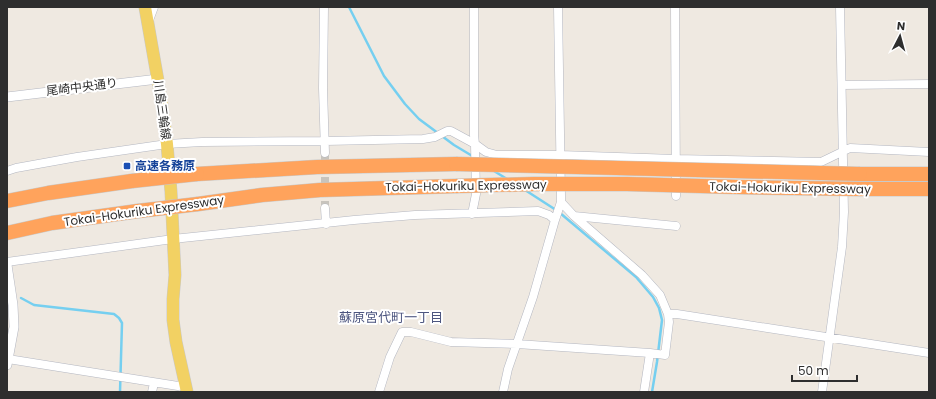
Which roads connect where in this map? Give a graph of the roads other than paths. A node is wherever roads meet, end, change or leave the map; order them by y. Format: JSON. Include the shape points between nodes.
{"nodes":[{"id":1,"x":146,"y":7,"type":"edge"},
{"id":2,"x":154,"y":7,"type":"edge"},
{"id":3,"x":324,"y":7,"type":"edge"},
{"id":4,"x":474,"y":7,"type":"edge"},
{"id":5,"x":558,"y":7,"type":"edge"},
{"id":6,"x":675,"y":7,"type":"edge"},
{"id":7,"x":840,"y":7,"type":"edge"},
{"id":8,"x":148,"y":23,"type":"junction"},
{"id":9,"x":158,"y":79,"type":"junction"},
{"id":10,"x":929,"y":84,"type":"edge"},
{"id":11,"x":842,"y":85,"type":"junction"},
{"id":12,"x":7,"y":97,"type":"edge"},
{"id":13,"x":325,"y":141,"type":"junction"},
{"id":14,"x":167,"y":144,"type":"junction"},
{"id":15,"x":475,"y":147,"type":"junction"},
{"id":16,"x":842,"y":152,"type":"junction"},
{"id":17,"x":929,"y":152,"type":"edge"},
{"id":18,"x":325,"y":153,"type":"tunnel mouth"},
{"id":19,"x":560,"y":155,"type":"junction"},
{"id":20,"x":675,"y":159,"type":"junction"},
{"id":21,"x":7,"y":170,"type":"edge"},
{"id":22,"x":929,"y":174,"type":"edge"},
{"id":23,"x":929,"y":189,"type":"edge"},
{"id":24,"x":676,"y":196,"type":"dead end"},
{"id":25,"x":7,"y":201,"type":"edge"},
{"id":26,"x":560,"y":203,"type":"junction"},
{"id":27,"x":325,"y":208,"type":"tunnel mouth"},
{"id":28,"x":472,"y":214,"type":"junction"},
{"id":29,"x":574,"y":216,"type":"junction"},
{"id":30,"x":556,"y":218,"type":"junction"},
{"id":31,"x":326,"y":224,"type":"junction"},
{"id":32,"x":676,"y":226,"type":"dead end"},
{"id":33,"x":7,"y":233,"type":"edge"},
{"id":34,"x":173,"y":238,"type":"junction"},
{"id":35,"x":7,"y":262,"type":"edge"},
{"id":36,"x":7,"y":265,"type":"edge"},
{"id":37,"x":9,"y":289,"type":"edge"},
{"id":38,"x":668,"y":314,"type":"junction"},
{"id":39,"x":830,"y":338,"type":"junction"},
{"id":40,"x":517,"y":344,"type":"junction"},
{"id":41,"x":929,"y":353,"type":"edge"},
{"id":42,"x":656,"y":354,"type":"junction"},
{"id":43,"x":8,"y":362,"type":"edge"},
{"id":44,"x":154,"y":383,"type":"junction"},
{"id":45,"x":187,"y":388,"type":"edge"},
{"id":46,"x":152,"y":392,"type":"edge"},
{"id":47,"x":379,"y":392,"type":"edge"},
{"id":48,"x":503,"y":392,"type":"edge"},
{"id":49,"x":644,"y":392,"type":"edge"},
{"id":50,"x":822,"y":392,"type":"edge"}],
"edges":[{"from":1,"to":8,"type":"main road","name":"川島三輪線"},
{"from":2,"to":8,"type":"street"},
{"from":3,"to":13,"type":"street"},
{"from":4,"to":15,"type":"street"},
{"from":5,"to":19,"type":"street"},
{"from":6,"to":20,"type":"street"},
{"from":7,"to":11,"type":"street"},
{"from":8,"to":9,"type":"main road","name":"川島三輪線"},
{"from":9,"to":12,"type":"street","name":"尾崎中央通り"},
{"from":9,"to":14,"type":"main road","name":"川島三輪線"},
{"from":10,"to":11,"type":"street"},
{"from":11,"to":16,"type":"street"},
{"from":13,"to":14,"type":"street"},
{"from":13,"to":15,"type":"street","via":[[423,139],[451,131]]},
{"from":13,"to":18,"type":"street"},
{"from":14,"to":21,"type":"street"},
{"from":14,"to":34,"type":"main road","name":"川島三輪線"},
{"from":15,"to":19,"type":"street","via":[[497,155]]},
{"from":15,"to":28,"type":"street","via":[[476,194]]},
{"from":16,"to":17,"type":"street","via":[[850,148]]},
{"from":16,"to":20,"type":"street","via":[[821,162]]},
{"from":16,"to":39,"type":"street","via":[[842,247]]},
{"from":19,"to":20,"type":"street"},
{"from":19,"to":26,"type":"street"},
{"from":20,"to":24,"type":"street"},
{"from":22,"to":25,"type":"highway","name":"Tokai-Hokuriku Expressway","bridge":true,"via":[[456,164],[317,167],[197,174],[132,181]]},
{"from":23,"to":33,"type":"highway","name":"Tokai-Hokuriku Expressway","bridge":true,"via":[[534,184],[320,190],[138,211],[52,223]]},
{"from":26,"to":29,"type":"street"},
{"from":26,"to":30,"type":"street"},
{"from":27,"to":31,"type":"street"},
{"from":28,"to":30,"type":"street","via":[[538,211]]},
{"from":28,"to":31,"type":"street","via":[[415,215]]},
{"from":29,"to":32,"type":"street"},
{"from":29,"to":38,"type":"street","via":[[642,275],[660,295]]},
{"from":30,"to":40,"type":"street"},
{"from":31,"to":34,"type":"street"},
{"from":34,"to":35,"type":"street"},
{"from":34,"to":45,"type":"main road","name":"川島三輪線","via":[[173,320]]},
{"from":36,"to":37,"type":"street"},
{"from":37,"to":43,"type":"street","via":[[14,327]]},
{"from":38,"to":39,"type":"street"},
{"from":38,"to":42,"type":"street","via":[[665,354]]},
{"from":39,"to":41,"type":"street"},
{"from":39,"to":50,"type":"street"},
{"from":40,"to":42,"type":"street"},
{"from":40,"to":47,"type":"street","via":[[451,342],[402,332]]},
{"from":40,"to":48,"type":"street"},
{"from":42,"to":49,"type":"street"},
{"from":43,"to":44,"type":"street"},
{"from":44,"to":45,"type":"street"},
{"from":44,"to":46,"type":"street"}]}
